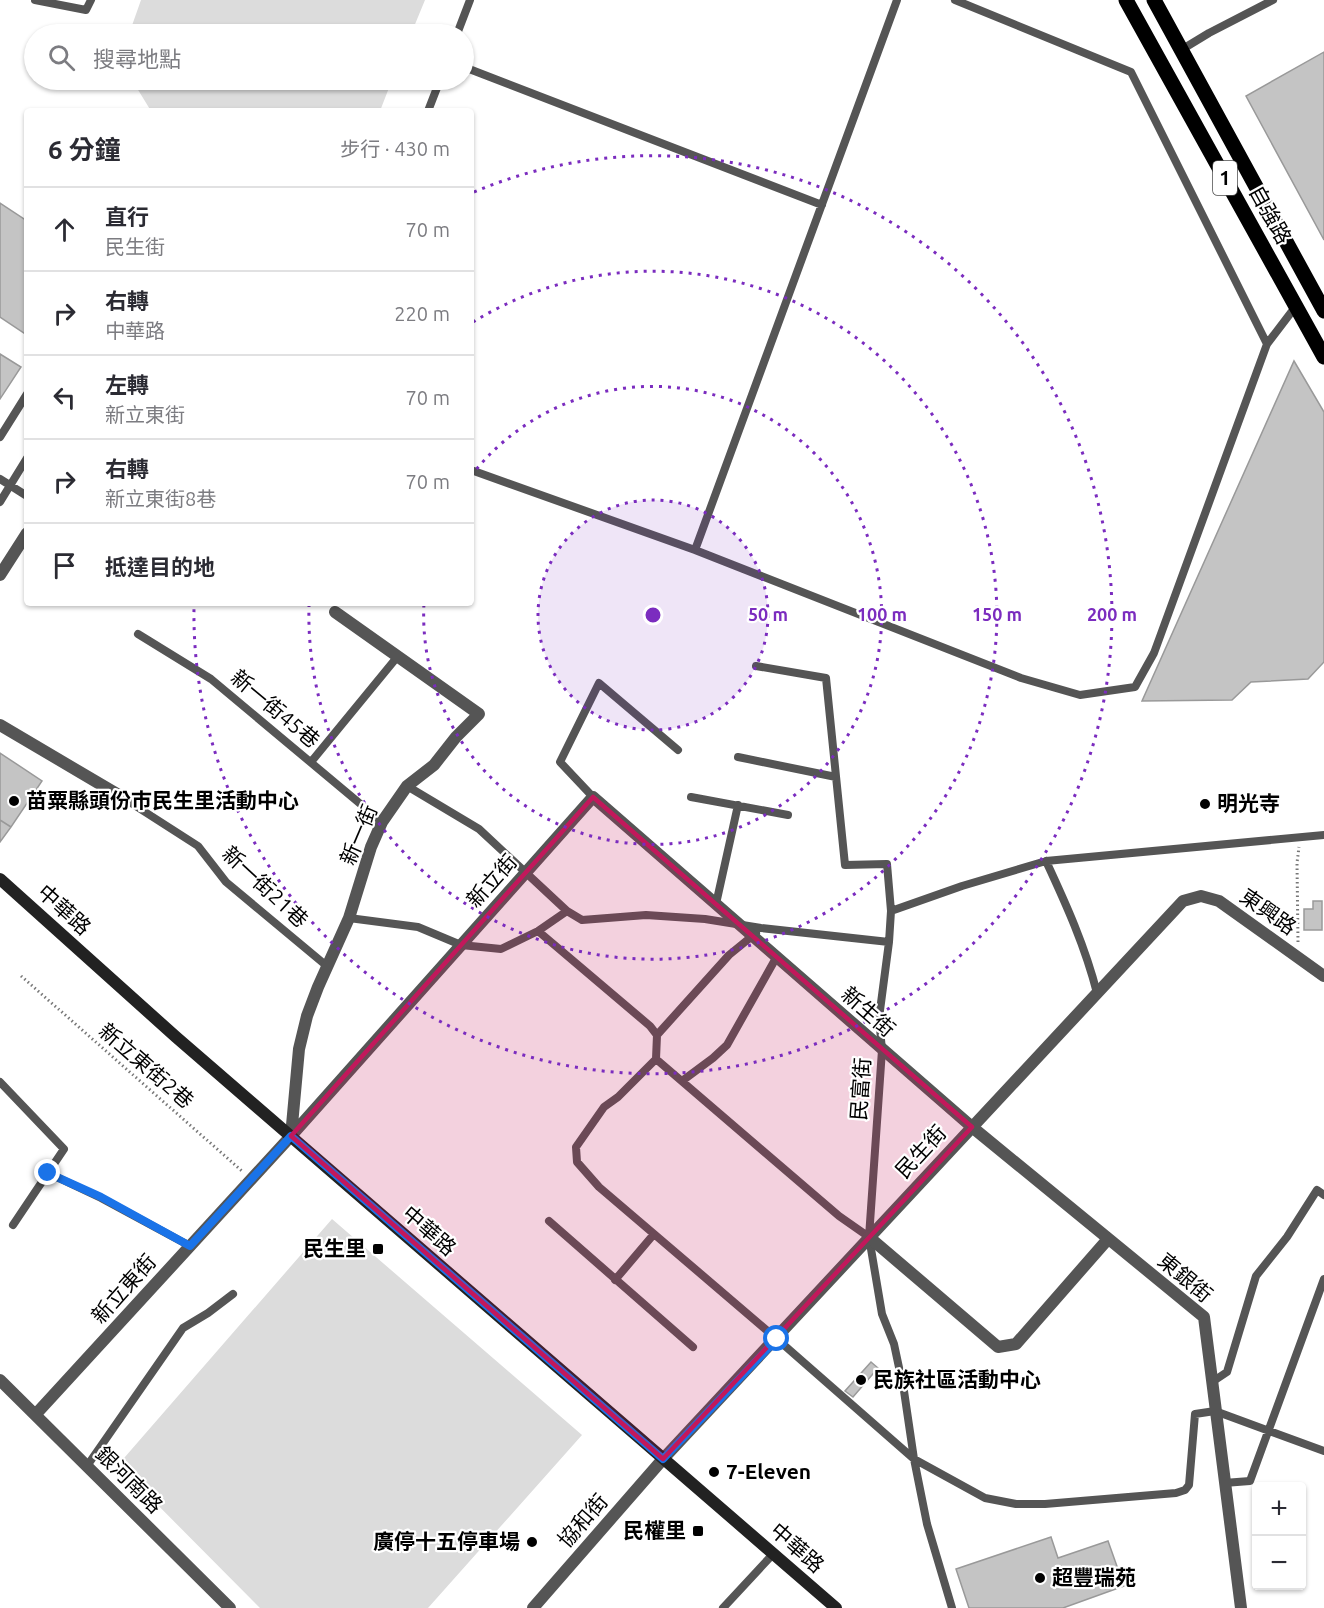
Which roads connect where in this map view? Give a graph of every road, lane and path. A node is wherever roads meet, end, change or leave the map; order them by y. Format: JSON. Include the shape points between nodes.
{"nodes":[{"id":1,"x":34,"y":0,"type":"edge"},
{"id":2,"x":91,"y":0,"type":"edge"},
{"id":3,"x":470,"y":0,"type":"edge"},
{"id":4,"x":897,"y":0,"type":"edge"},
{"id":5,"x":955,"y":0,"type":"edge"},
{"id":6,"x":1126,"y":0,"type":"edge"},
{"id":7,"x":1154,"y":0,"type":"edge"},
{"id":8,"x":1273,"y":0,"type":"edge"},
{"id":9,"x":461,"y":24,"type":"edge"},
{"id":10,"x":1181,"y":50,"type":"junction"},
{"id":11,"x":1162,"y":64,"type":"junction"},
{"id":12,"x":474,"y":71,"type":"edge"},
{"id":13,"x":436,"y":90,"type":"edge"},
{"id":14,"x":429,"y":108,"type":"edge"},
{"id":15,"x":822,"y":204,"type":"junction"},
{"id":16,"x":1314,"y":293,"type":"junction"},
{"id":17,"x":1296,"y":306,"type":"junction"},
{"id":18,"x":1324,"y":311,"type":"edge"},
{"id":19,"x":1267,"y":344,"type":"junction"},
{"id":20,"x":1324,"y":357,"type":"edge"},
{"id":21,"x":24,"y":399,"type":"edge"},
{"id":22,"x":0,"y":437,"type":"edge"},
{"id":23,"x":24,"y":463,"type":"edge"},
{"id":24,"x":474,"y":471,"type":"edge"},
{"id":25,"x":0,"y":479,"type":"edge"},
{"id":26,"x":10,"y":485,"type":"junction"},
{"id":27,"x":24,"y":494,"type":"edge"},
{"id":28,"x":0,"y":502,"type":"edge"},
{"id":29,"x":24,"y":538,"type":"edge"},
{"id":30,"x":695,"y":550,"type":"junction"},
{"id":31,"x":0,"y":575,"type":"edge"},
{"id":32,"x":335,"y":612,"type":"dead end"},
{"id":33,"x":138,"y":634,"type":"dead end"},
{"id":34,"x":398,"y":656,"type":"junction"},
{"id":35,"x":756,"y":666,"type":"dead end"},
{"id":36,"x":0,"y":725,"type":"edge"},
{"id":37,"x":678,"y":750,"type":"dead end"},
{"id":38,"x":738,"y":757,"type":"dead end"},
{"id":39,"x":311,"y":762,"type":"junction"},
{"id":40,"x":836,"y":777,"type":"junction"},
{"id":41,"x":407,"y":786,"type":"junction"},
{"id":42,"x":117,"y":794,"type":"joint"},
{"id":43,"x":593,"y":797,"type":"junction"},
{"id":44,"x":692,"y":798,"type":"dead end"},
{"id":45,"x":738,"y":805,"type":"junction"},
{"id":46,"x":788,"y":814,"type":"dead end"},
{"id":47,"x":382,"y":822,"type":"junction"},
{"id":48,"x":1301,"y":836,"type":"junction"},
{"id":49,"x":1324,"y":836,"type":"edge"},
{"id":50,"x":1046,"y":861,"type":"junction"},
{"id":51,"x":526,"y":873,"type":"junction"},
{"id":52,"x":0,"y":879,"type":"edge"},
{"id":53,"x":1219,"y":901,"type":"joint"},
{"id":54,"x":716,"y":904,"type":"junction"},
{"id":55,"x":567,"y":911,"type":"junction"},
{"id":56,"x":891,"y":912,"type":"junction"},
{"id":57,"x":349,"y":918,"type":"junction"},
{"id":58,"x":740,"y":925,"type":"junction"},
{"id":59,"x":538,"y":931,"type":"junction"},
{"id":60,"x":756,"y":932,"type":"junction"},
{"id":61,"x":889,"y":942,"type":"junction"},
{"id":62,"x":461,"y":945,"type":"junction"},
{"id":63,"x":776,"y":958,"type":"junction"},
{"id":64,"x":1299,"y":958,"type":"junction"},
{"id":65,"x":328,"y":967,"type":"junction"},
{"id":66,"x":21,"y":976,"type":"dead end"},
{"id":67,"x":1324,"y":976,"type":"edge"},
{"id":68,"x":1096,"y":993,"type":"junction"},
{"id":69,"x":657,"y":1035,"type":"junction"},
{"id":70,"x":882,"y":1050,"type":"junction"},
{"id":71,"x":656,"y":1059,"type":"junction"},
{"id":72,"x":682,"y":1081,"type":"junction"},
{"id":73,"x":0,"y":1082,"type":"edge"},
{"id":74,"x":972,"y":1127,"type":"junction"},
{"id":75,"x":291,"y":1136,"type":"junction"},
{"id":76,"x":48,"y":1173,"type":"junction"},
{"id":77,"x":251,"y":1179,"type":"junction"},
{"id":78,"x":1324,"y":1195,"type":"edge"},
{"id":79,"x":549,"y":1221,"type":"dead end"},
{"id":80,"x":13,"y":1225,"type":"dead end"},
{"id":81,"x":654,"y":1234,"type":"junction"},
{"id":82,"x":869,"y":1237,"type":"junction"},
{"id":83,"x":1108,"y":1239,"type":"junction"},
{"id":84,"x":190,"y":1246,"type":"junction"},
{"id":85,"x":1324,"y":1279,"type":"edge"},
{"id":86,"x":615,"y":1280,"type":"junction"},
{"id":87,"x":233,"y":1294,"type":"dead end"},
{"id":88,"x":777,"y":1339,"type":"junction"},
{"id":89,"x":693,"y":1347,"type":"dead end"},
{"id":90,"x":0,"y":1380,"type":"edge"},
{"id":91,"x":1212,"y":1382,"type":"junction"},
{"id":92,"x":1215,"y":1412,"type":"junction"},
{"id":93,"x":36,"y":1414,"type":"junction"},
{"id":94,"x":1270,"y":1430,"type":"junction"},
{"id":95,"x":1324,"y":1451,"type":"edge"},
{"id":96,"x":663,"y":1459,"type":"junction"},
{"id":97,"x":914,"y":1459,"type":"junction"},
{"id":98,"x":87,"y":1466,"type":"junction"},
{"id":99,"x":1224,"y":1483,"type":"junction"},
{"id":100,"x":774,"y":1553,"type":"junction"},
{"id":101,"x":230,"y":1608,"type":"edge"},
{"id":102,"x":532,"y":1608,"type":"edge"},
{"id":103,"x":723,"y":1608,"type":"edge"},
{"id":104,"x":837,"y":1608,"type":"edge"},
{"id":105,"x":952,"y":1608,"type":"edge"},
{"id":106,"x":1241,"y":1608,"type":"edge"}],
"edges":[{"from":1,"to":2,"type":"lane","via":[[86,10]]},
{"from":3,"to":9,"type":"lane"},
{"from":4,"to":15,"type":"lane"},
{"from":5,"to":19,"type":"lane","via":[[1131,72]]},
{"from":6,"to":11,"type":"main road","name":"自強路","number":"1"},
{"from":7,"to":10,"type":"main road","name":"自強路","number":"1"},
{"from":8,"to":10,"type":"lane"},
{"from":10,"to":11,"type":"main road"},
{"from":10,"to":16,"type":"main road","name":"自強路","number":"1"},
{"from":11,"to":17,"type":"main road","name":"自強路","number":"1"},
{"from":12,"to":15,"type":"lane"},
{"from":13,"to":14,"type":"lane"},
{"from":15,"to":30,"type":"lane"},
{"from":16,"to":17,"type":"main road"},
{"from":16,"to":18,"type":"main road","name":"自強路","number":"1"},
{"from":17,"to":19,"type":"lane"},
{"from":17,"to":20,"type":"main road","name":"自強路","number":"1"},
{"from":19,"to":30,"type":"lane","via":[[1154,653],[1135,687],[1080,695],[1021,678]]},
{"from":21,"to":22,"type":"lane"},
{"from":23,"to":26,"type":"lane"},
{"from":24,"to":30,"type":"lane"},
{"from":25,"to":26,"type":"lane"},
{"from":26,"to":27,"type":"lane"},
{"from":26,"to":28,"type":"lane"},
{"from":29,"to":31,"type":"street"},
{"from":32,"to":34,"type":"street","name":"新一街"},
{"from":33,"to":39,"type":"lane","name":"新一街45巷","via":[[211,679]]},
{"from":34,"to":39,"type":"lane"},
{"from":34,"to":41,"type":"street","name":"新一街","via":[[479,714],[434,765]]},
{"from":35,"to":40,"type":"lane","via":[[826,678]]},
{"from":36,"to":42,"type":"street"},
{"from":37,"to":43,"type":"lane","via":[[599,683],[560,762]]},
{"from":38,"to":40,"type":"lane"},
{"from":39,"to":47,"type":"lane","name":"新一街45巷"},
{"from":40,"to":56,"type":"lane","name":"民富街","via":[[845,865],[887,864]]},
{"from":41,"to":47,"type":"street","name":"新一街"},
{"from":41,"to":51,"type":"lane","via":[[478,829]]},
{"from":42,"to":65,"type":"lane","name":"新一街21巷","via":[[198,846],[226,882]]},
{"from":43,"to":51,"type":"street","name":"新立街"},
{"from":43,"to":54,"type":"street"},
{"from":44,"to":45,"type":"lane"},
{"from":45,"to":46,"type":"lane"},
{"from":45,"to":54,"type":"lane"},
{"from":47,"to":57,"type":"street","name":"新一街","via":[[370,847]]},
{"from":48,"to":49,"type":"lane"},
{"from":48,"to":50,"type":"lane"},
{"from":48,"to":64,"type":"path","via":[[1297,863]]},
{"from":50,"to":56,"type":"lane"},
{"from":50,"to":68,"type":"lane","via":[[1073,919]]},
{"from":51,"to":55,"type":"lane"},
{"from":51,"to":62,"type":"street","name":"新立街"},
{"from":52,"to":75,"type":"street","name":"中華路"},
{"from":53,"to":64,"type":"street","name":"東興路"},
{"from":53,"to":68,"type":"street","name":"民生街","via":[[1201,896],[1183,901]]},
{"from":54,"to":58,"type":"street"},
{"from":55,"to":58,"type":"lane","via":[[582,920],[646,915]]},
{"from":55,"to":59,"type":"lane"},
{"from":56,"to":61,"type":"lane","name":"民富街"},
{"from":57,"to":62,"type":"lane","via":[[418,927]]},
{"from":57,"to":65,"type":"street","name":"新一街"},
{"from":58,"to":60,"type":"street","name":"新生街"},
{"from":59,"to":62,"type":"lane","via":[[501,949]]},
{"from":59,"to":69,"type":"lane"},
{"from":60,"to":61,"type":"lane"},
{"from":60,"to":63,"type":"street","name":"新生街"},
{"from":60,"to":69,"type":"lane","via":[[729,955]]},
{"from":61,"to":70,"type":"lane","name":"民富街","via":[[879,1018]]},
{"from":62,"to":75,"type":"street","name":"新立街"},
{"from":63,"to":70,"type":"street","name":"新生街"},
{"from":63,"to":72,"type":"lane","via":[[727,1045]]},
{"from":64,"to":67,"type":"street","name":"東興路"},
{"from":65,"to":75,"type":"street","name":"新一街","via":[[307,1016],[299,1049]]},
{"from":66,"to":77,"type":"path","name":"新立東街2巷"},
{"from":68,"to":74,"type":"street","name":"民生街"},
{"from":69,"to":71,"type":"lane"},
{"from":70,"to":74,"type":"street","name":"新生街"},
{"from":70,"to":82,"type":"lane","name":"民富街"},
{"from":71,"to":72,"type":"lane"},
{"from":71,"to":81,"type":"lane","via":[[604,1107],[576,1147],[577,1162],[599,1187]]},
{"from":72,"to":82,"type":"lane","via":[[839,1216]]},
{"from":73,"to":76,"type":"lane","via":[[64,1149]]},
{"from":74,"to":82,"type":"street","name":"民生街"},
{"from":74,"to":83,"type":"street","name":"東銀街"},
{"from":75,"to":77,"type":"street","name":"新立東街"},
{"from":75,"to":96,"type":"street","name":"中華路"},
{"from":76,"to":80,"type":"lane"},
{"from":76,"to":84,"type":"lane"},
{"from":77,"to":84,"type":"street","name":"新立東街"},
{"from":78,"to":91,"type":"lane","via":[[1317,1190],[1256,1276],[1227,1372]]},
{"from":79,"to":86,"type":"lane"},
{"from":81,"to":86,"type":"lane"},
{"from":81,"to":88,"type":"lane"},
{"from":82,"to":83,"type":"street","via":[[999,1347],[1016,1344]]},
{"from":82,"to":88,"type":"street","name":"民生街"},
{"from":82,"to":97,"type":"lane","name":"民富街","via":[[882,1314],[894,1344],[904,1391]]},
{"from":83,"to":91,"type":"street","name":"東銀街","via":[[1204,1317]]},
{"from":84,"to":93,"type":"street","name":"新立東街"},
{"from":85,"to":94,"type":"lane"},
{"from":86,"to":89,"type":"lane"},
{"from":87,"to":98,"type":"lane","via":[[183,1328]]},
{"from":88,"to":96,"type":"street","name":"民生街"},
{"from":88,"to":97,"type":"lane"},
{"from":90,"to":93,"type":"street","name":"銀河南路"},
{"from":91,"to":92,"type":"street","name":"東銀街"},
{"from":92,"to":94,"type":"lane"},
{"from":92,"to":97,"type":"lane","via":[[1195,1414],[1189,1485],[1176,1493],[1016,1504],[985,1498]]},
{"from":92,"to":99,"type":"street","name":"東銀街"},
{"from":93,"to":98,"type":"street","name":"銀河南路"},
{"from":94,"to":95,"type":"lane"},
{"from":94,"to":99,"type":"lane","via":[[1250,1481]]},
{"from":96,"to":100,"type":"street","name":"中華路"},
{"from":96,"to":102,"type":"street","name":"協和街"},
{"from":97,"to":105,"type":"lane","name":"民富街","via":[[927,1524]]},
{"from":98,"to":101,"type":"street","name":"銀河南路"},
{"from":99,"to":106,"type":"street","name":"東銀街"},
{"from":100,"to":103,"type":"lane"},
{"from":100,"to":104,"type":"street","name":"中華路"}]}
